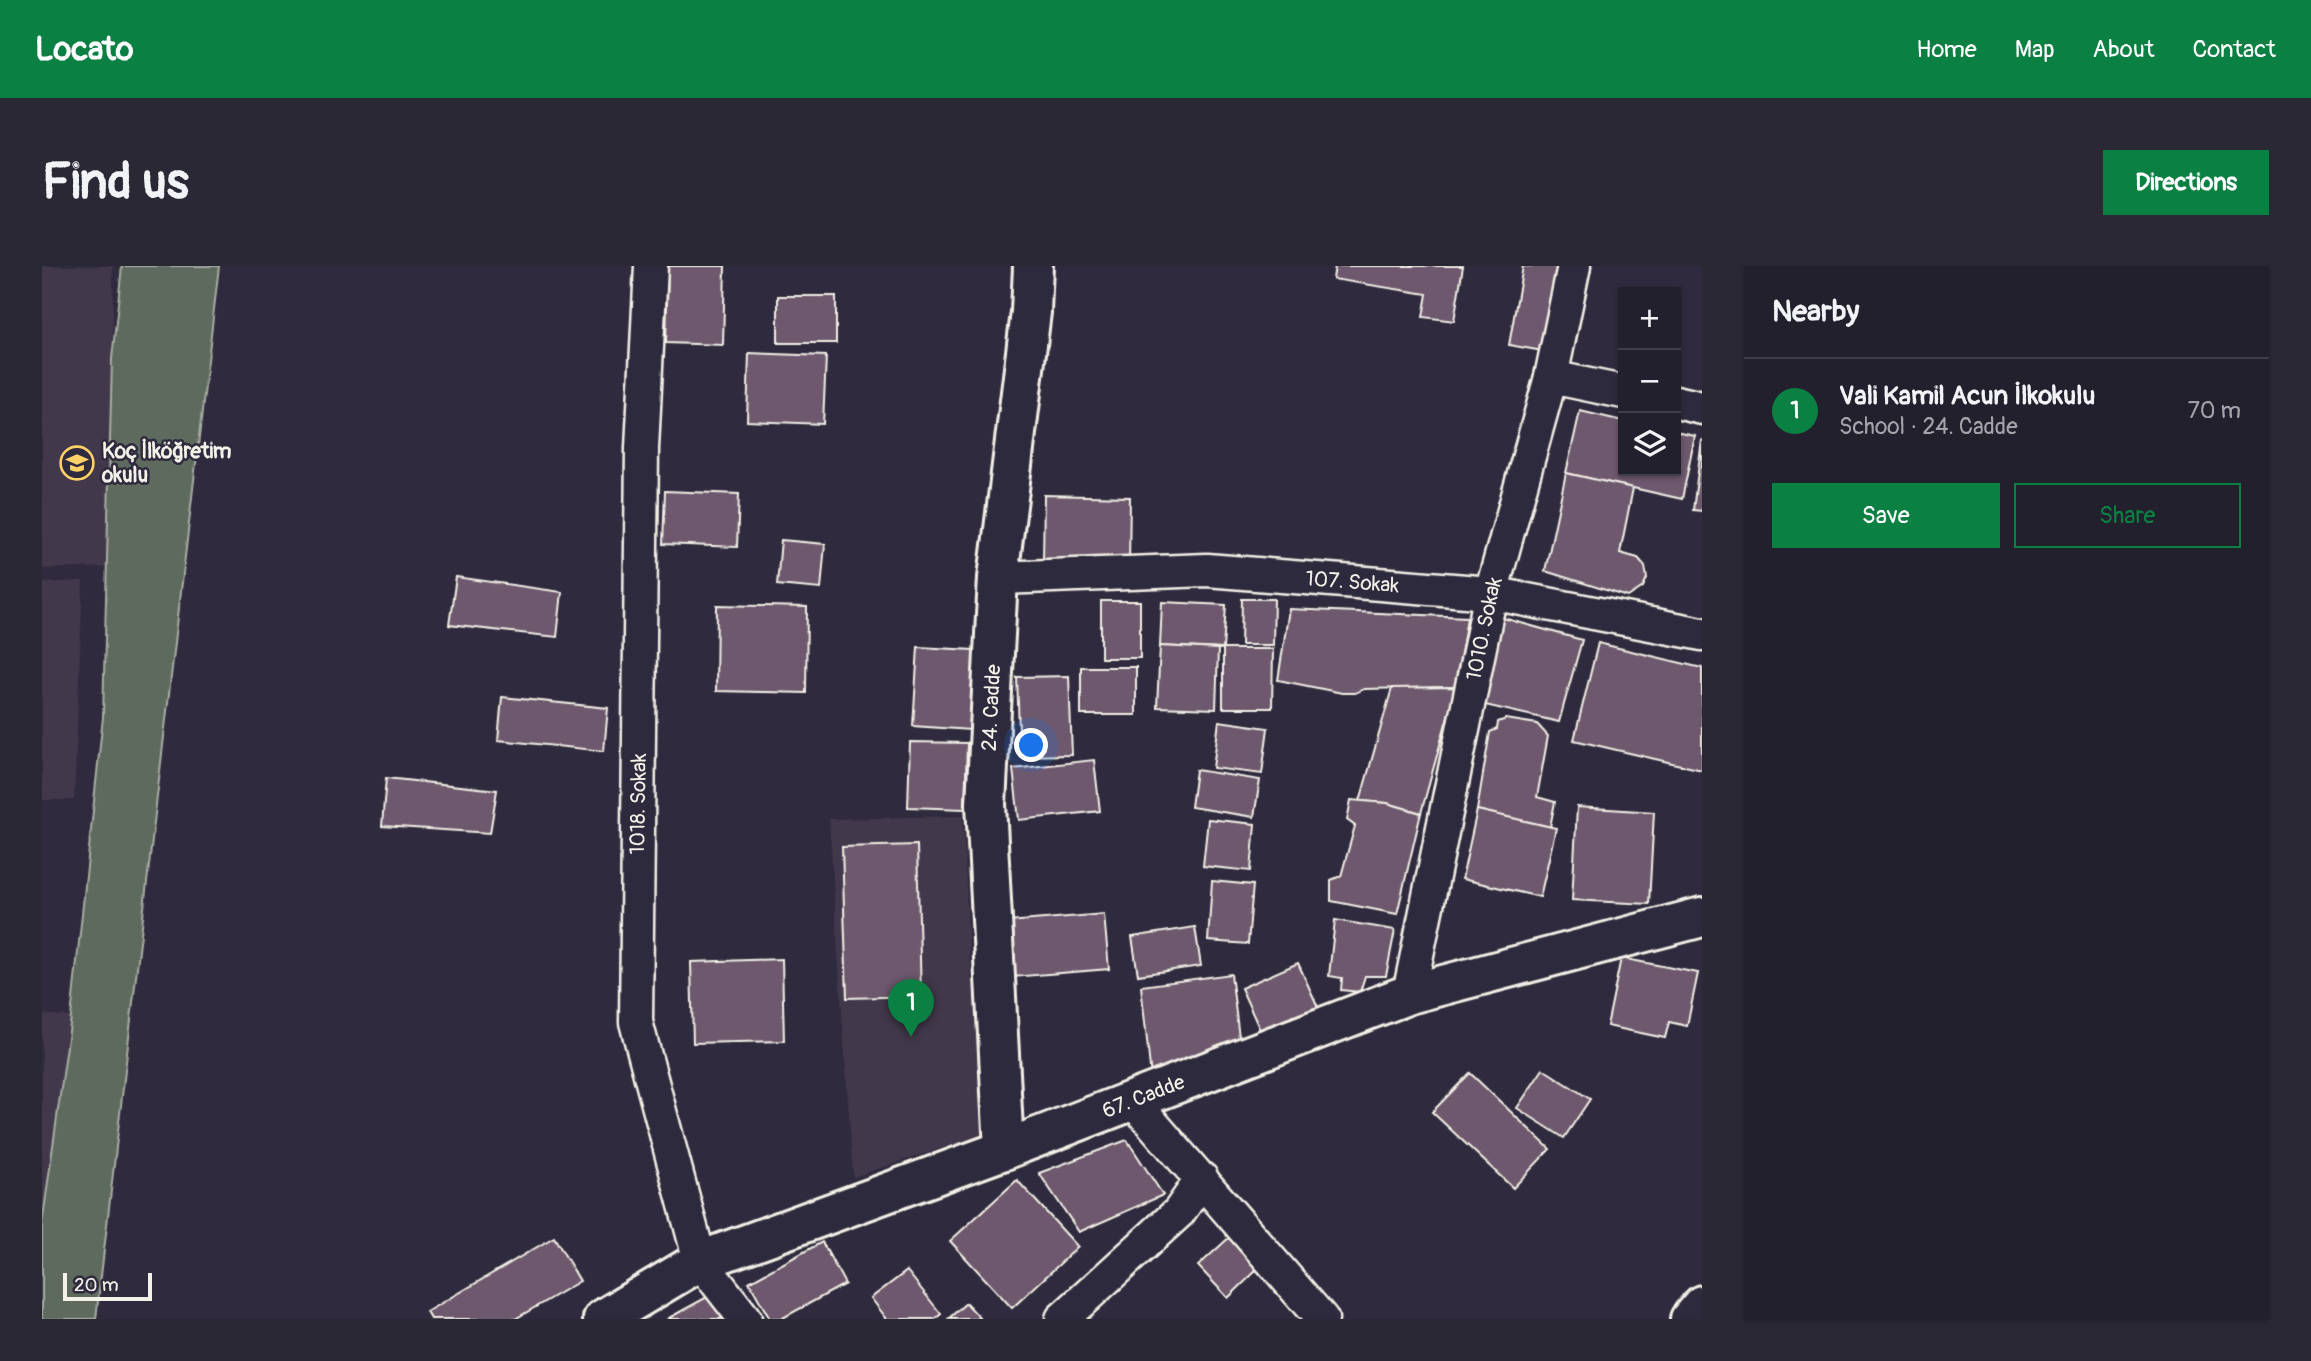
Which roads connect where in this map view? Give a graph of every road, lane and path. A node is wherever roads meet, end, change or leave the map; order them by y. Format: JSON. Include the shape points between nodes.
{"nodes":[{"id":1,"x":651,"y":266,"type":"edge"},
{"id":2,"x":1033,"y":266,"type":"edge"},
{"id":3,"x":1574,"y":266,"type":"edge"},
{"id":4,"x":1551,"y":377,"type":"junction"},
{"id":5,"x":1618,"y":390,"type":"edge"},
{"id":6,"x":1681,"y":403,"type":"edge"},
{"id":7,"x":1702,"y":408,"type":"edge"},
{"id":8,"x":998,"y":578,"type":"junction"},
{"id":9,"x":1491,"y":593,"type":"junction"},
{"id":10,"x":1702,"y":634,"type":"edge"},
{"id":11,"x":1702,"y":918,"type":"edge"},
{"id":12,"x":1409,"y":994,"type":"junction"},
{"id":13,"x":1133,"y":1101,"type":"junction"},
{"id":14,"x":1004,"y":1150,"type":"junction"},
{"id":15,"x":1202,"y":1180,"type":"junction"},
{"id":16,"x":700,"y":1261,"type":"junction"},
{"id":17,"x":1702,"y":1305,"type":"edge"},
{"id":18,"x":603,"y":1319,"type":"edge"},
{"id":19,"x":745,"y":1319,"type":"edge"},
{"id":20,"x":1062,"y":1319,"type":"edge"},
{"id":21,"x":1322,"y":1319,"type":"edge"},
{"id":22,"x":1690,"y":1319,"type":"edge"}],
"edges":[{"from":1,"to":16,"type":"street","name":"1018. Sokak","via":[[642,447],[636,1022]]},
{"from":2,"to":8,"type":"street","name":"24. Cadde"},
{"from":3,"to":4,"type":"street","name":"1010. Sokak"},
{"from":4,"to":5,"type":"street"},
{"from":4,"to":9,"type":"street","name":"1010. Sokak"},
{"from":6,"to":7,"type":"street"},
{"from":8,"to":9,"type":"street","name":"107. Sokak","via":[[1206,570]]},
{"from":8,"to":14,"type":"street","name":"24. Cadde","via":[[986,804]]},
{"from":9,"to":10,"type":"street","name":"107. Sokak"},
{"from":9,"to":12,"type":"street","name":"1010. Sokak"},
{"from":11,"to":12,"type":"street","name":"67. Cadde"},
{"from":12,"to":13,"type":"street","name":"67. Cadde"},
{"from":13,"to":14,"type":"street","name":"67. Cadde"},
{"from":13,"to":15,"type":"street"},
{"from":14,"to":16,"type":"street","name":"67. Cadde"},
{"from":15,"to":20,"type":"street","via":[[1179,1212]]},
{"from":15,"to":21,"type":"street"},
{"from":16,"to":18,"type":"street","name":"67. Cadde"},
{"from":16,"to":19,"type":"street","name":"1018. Sokak"},
{"from":17,"to":22,"type":"street"}]}
